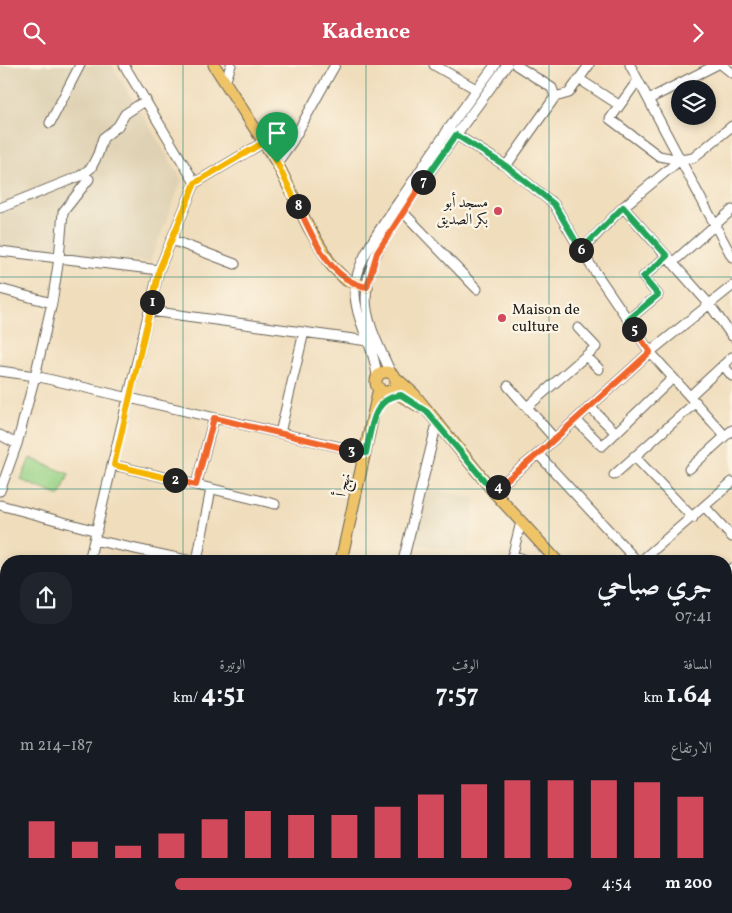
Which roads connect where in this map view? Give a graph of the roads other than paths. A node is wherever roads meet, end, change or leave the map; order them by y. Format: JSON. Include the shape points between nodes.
{"nodes":[{"id":1,"x":80,"y":65,"type":"edge"},
{"id":2,"x":124,"y":65,"type":"edge"},
{"id":3,"x":214,"y":65,"type":"edge"},
{"id":4,"x":231,"y":65,"type":"edge"},
{"id":5,"x":335,"y":65,"type":"edge"},
{"id":6,"x":434,"y":65,"type":"edge"},
{"id":7,"x":495,"y":65,"type":"edge"},
{"id":8,"x":507,"y":65,"type":"edge"},
{"id":9,"x":516,"y":65,"type":"edge"},
{"id":10,"x":589,"y":65,"type":"edge"},
{"id":11,"x":630,"y":65,"type":"edge"},
{"id":12,"x":716,"y":65,"type":"edge"},
{"id":13,"x":722,"y":65,"type":"edge"},
{"id":14,"x":732,"y":73,"type":"edge"},
{"id":15,"x":579,"y":79,"type":"junction"},
{"id":16,"x":638,"y":79,"type":"junction"},
{"id":17,"x":226,"y":83,"type":"junction"},
{"id":18,"x":476,"y":89,"type":"junction"},
{"id":19,"x":555,"y":97,"type":"junction"},
{"id":20,"x":649,"y":99,"type":"junction"},
{"id":21,"x":146,"y":101,"type":"junction"},
{"id":22,"x":619,"y":105,"type":"junction"},
{"id":23,"x":50,"y":123,"type":"dead end"},
{"id":24,"x":732,"y":125,"type":"edge"},
{"id":25,"x":448,"y":129,"type":"junction"},
{"id":26,"x":456,"y":135,"type":"junction"},
{"id":27,"x":264,"y":142,"type":"junction"},
{"id":28,"x":680,"y":160,"type":"junction"},
{"id":29,"x":277,"y":163,"type":"junction"},
{"id":30,"x":506,"y":166,"type":"junction"},
{"id":31,"x":90,"y":179,"type":"dead end"},
{"id":32,"x":195,"y":183,"type":"junction"},
{"id":33,"x":623,"y":207,"type":"junction"},
{"id":34,"x":0,"y":208,"type":"edge"},
{"id":35,"x":732,"y":210,"type":"edge"},
{"id":36,"x":402,"y":211,"type":"junction"},
{"id":37,"x":714,"y":225,"type":"junction"},
{"id":38,"x":172,"y":240,"type":"junction"},
{"id":39,"x":0,"y":251,"type":"edge"},
{"id":40,"x":581,"y":251,"type":"junction"},
{"id":41,"x":732,"y":257,"type":"edge"},
{"id":42,"x":59,"y":258,"type":"junction"},
{"id":43,"x":669,"y":259,"type":"junction"},
{"id":44,"x":234,"y":264,"type":"dead end"},
{"id":45,"x":159,"y":270,"type":"junction"},
{"id":46,"x":361,"y":286,"type":"junction"},
{"id":47,"x":732,"y":286,"type":"edge"},
{"id":48,"x":0,"y":289,"type":"edge"},
{"id":49,"x":477,"y":289,"type":"dead end"},
{"id":50,"x":52,"y":303,"type":"junction"},
{"id":51,"x":710,"y":305,"type":"junction"},
{"id":52,"x":150,"y":311,"type":"junction"},
{"id":53,"x":628,"y":320,"type":"junction"},
{"id":54,"x":578,"y":328,"type":"dead end"},
{"id":55,"x":304,"y":332,"type":"junction"},
{"id":56,"x":732,"y":337,"type":"edge"},
{"id":57,"x":368,"y":341,"type":"junction"},
{"id":58,"x":650,"y":352,"type":"junction"},
{"id":59,"x":586,"y":356,"type":"junction"},
{"id":60,"x":732,"y":357,"type":"edge"},
{"id":61,"x":723,"y":365,"type":"junction"},
{"id":62,"x":599,"y":369,"type":"dead end"},
{"id":63,"x":0,"y":371,"type":"edge"},
{"id":64,"x":393,"y":375,"type":"junction"},
{"id":65,"x":36,"y":376,"type":"junction"},
{"id":66,"x":732,"y":376,"type":"edge"},
{"id":67,"x":674,"y":378,"type":"junction"},
{"id":68,"x":508,"y":386,"type":"dead end"},
{"id":69,"x":387,"y":389,"type":"junction"},
{"id":70,"x":130,"y":399,"type":"junction"},
{"id":71,"x":693,"y":399,"type":"junction"},
{"id":72,"x":527,"y":407,"type":"junction"},
{"id":73,"x":590,"y":407,"type":"junction"},
{"id":74,"x":427,"y":412,"type":"junction"},
{"id":75,"x":373,"y":416,"type":"junction"},
{"id":76,"x":214,"y":418,"type":"junction"},
{"id":77,"x":576,"y":419,"type":"junction"},
{"id":78,"x":436,"y":423,"type":"junction"},
{"id":79,"x":280,"y":433,"type":"junction"},
{"id":80,"x":616,"y":433,"type":"junction"},
{"id":81,"x":729,"y":433,"type":"edge"},
{"id":82,"x":0,"y":435,"type":"edge"},
{"id":83,"x":555,"y":439,"type":"junction"},
{"id":84,"x":17,"y":443,"type":"junction"},
{"id":85,"x":366,"y":453,"type":"junction"},
{"id":86,"x":538,"y":454,"type":"junction"},
{"id":87,"x":634,"y":456,"type":"junction"},
{"id":88,"x":114,"y":465,"type":"junction"},
{"id":89,"x":689,"y":469,"type":"dead end"},
{"id":90,"x":614,"y":475,"type":"dead end"},
{"id":91,"x":732,"y":482,"type":"edge"},
{"id":92,"x":196,"y":485,"type":"junction"},
{"id":93,"x":211,"y":489,"type":"junction"},
{"id":94,"x":0,"y":491,"type":"edge"},
{"id":95,"x":493,"y":491,"type":"junction"},
{"id":96,"x":275,"y":504,"type":"dead end"},
{"id":97,"x":0,"y":505,"type":"edge"},
{"id":98,"x":705,"y":507,"type":"junction"},
{"id":99,"x":692,"y":518,"type":"junction"},
{"id":100,"x":521,"y":522,"type":"junction"},
{"id":101,"x":95,"y":535,"type":"junction"},
{"id":102,"x":732,"y":537,"type":"edge"},
{"id":103,"x":90,"y":555,"type":"edge"},
{"id":104,"x":169,"y":555,"type":"edge"},
{"id":105,"x":198,"y":555,"type":"edge"},
{"id":106,"x":342,"y":555,"type":"edge"},
{"id":107,"x":405,"y":555,"type":"edge"},
{"id":108,"x":513,"y":555,"type":"edge"},
{"id":109,"x":551,"y":555,"type":"edge"},
{"id":110,"x":631,"y":555,"type":"edge"},
{"id":111,"x":648,"y":555,"type":"edge"}],
"edges":[{"from":1,"to":23,"type":"street"},
{"from":2,"to":21,"type":"street"},
{"from":3,"to":17,"type":"main road"},
{"from":4,"to":17,"type":"street"},
{"from":5,"to":29,"type":"street"},
{"from":6,"to":18,"type":"street"},
{"from":7,"to":18,"type":"street"},
{"from":8,"to":26,"type":"street"},
{"from":9,"to":19,"type":"street","via":[[550,86]]},
{"from":10,"to":15,"type":"street"},
{"from":11,"to":16,"type":"street"},
{"from":12,"to":20,"type":"street"},
{"from":13,"to":14,"type":"street"},
{"from":15,"to":19,"type":"street","via":[[566,95]]},
{"from":15,"to":22,"type":"street"},
{"from":16,"to":20,"type":"street"},
{"from":16,"to":22,"type":"street"},
{"from":17,"to":27,"type":"main road"},
{"from":18,"to":25,"type":"street"},
{"from":19,"to":30,"type":"street"},
{"from":20,"to":28,"type":"street"},
{"from":21,"to":32,"type":"street"},
{"from":21,"to":34,"type":"street","via":[[125,114],[118,126],[102,138],[98,154],[86,172]]},
{"from":22,"to":28,"type":"street","via":[[610,119],[658,156]]},
{"from":24,"to":28,"type":"street","via":[[693,158]]},
{"from":25,"to":26,"type":"street"},
{"from":25,"to":46,"type":"street","via":[[372,243]]},
{"from":26,"to":30,"type":"street"},
{"from":26,"to":36,"type":"street"},
{"from":27,"to":29,"type":"main road"},
{"from":27,"to":32,"type":"street"},
{"from":28,"to":33,"type":"street"},
{"from":28,"to":37,"type":"street"},
{"from":29,"to":46,"type":"main road","via":[[326,257],[338,273]]},
{"from":30,"to":40,"type":"street","via":[[554,204]]},
{"from":31,"to":42,"type":"street","via":[[63,212]]},
{"from":32,"to":38,"type":"street"},
{"from":33,"to":40,"type":"street"},
{"from":33,"to":43,"type":"street"},
{"from":35,"to":37,"type":"street"},
{"from":36,"to":46,"type":"street"},
{"from":36,"to":49,"type":"street"},
{"from":37,"to":41,"type":"street"},
{"from":37,"to":43,"type":"street"},
{"from":38,"to":44,"type":"street"},
{"from":38,"to":45,"type":"street"},
{"from":39,"to":42,"type":"street"},
{"from":40,"to":53,"type":"street"},
{"from":42,"to":45,"type":"street"},
{"from":42,"to":50,"type":"street"},
{"from":43,"to":51,"type":"street"},
{"from":43,"to":53,"type":"street","via":[[643,277],[658,295]]},
{"from":45,"to":52,"type":"street"},
{"from":46,"to":57,"type":"street","via":[[358,308]]},
{"from":46,"to":64,"type":"street","via":[[376,339]]},
{"from":47,"to":51,"type":"street"},
{"from":48,"to":50,"type":"street"},
{"from":50,"to":65,"type":"street"},
{"from":51,"to":56,"type":"street"},
{"from":51,"to":58,"type":"street"},
{"from":52,"to":55,"type":"street"},
{"from":52,"to":70,"type":"street"},
{"from":53,"to":58,"type":"street"},
{"from":54,"to":59,"type":"street","via":[[596,347]]},
{"from":55,"to":57,"type":"street"},
{"from":55,"to":79,"type":"street"},
{"from":57,"to":69,"type":"street"},
{"from":58,"to":67,"type":"street"},
{"from":58,"to":73,"type":"street"},
{"from":59,"to":62,"type":"street"},
{"from":59,"to":72,"type":"street"},
{"from":60,"to":61,"type":"street"},
{"from":61,"to":66,"type":"street"},
{"from":61,"to":71,"type":"street"},
{"from":63,"to":65,"type":"street"},
{"from":64,"to":69,"type":"main road","via":[[396,384]]},
{"from":64,"to":69,"type":"main road","via":[[382,373]]},
{"from":64,"to":74,"type":"main road","via":[[414,394]]},
{"from":65,"to":70,"type":"street"},
{"from":65,"to":84,"type":"street"},
{"from":67,"to":71,"type":"street"},
{"from":67,"to":80,"type":"street"},
{"from":68,"to":72,"type":"street"},
{"from":69,"to":74,"type":"main road"},
{"from":69,"to":75,"type":"main road","name":"نهج أ"},
{"from":69,"to":75,"type":"main road","name":"نهج أ"},
{"from":70,"to":76,"type":"street"},
{"from":70,"to":88,"type":"street"},
{"from":71,"to":81,"type":"street"},
{"from":71,"to":87,"type":"street"},
{"from":72,"to":83,"type":"street"},
{"from":73,"to":77,"type":"street"},
{"from":73,"to":80,"type":"street"},
{"from":74,"to":78,"type":"main road"},
{"from":75,"to":85,"type":"main road","name":"نهج أ"},
{"from":76,"to":79,"type":"street"},
{"from":76,"to":92,"type":"street"},
{"from":77,"to":80,"type":"street","via":[[602,446]]},
{"from":77,"to":83,"type":"street"},
{"from":78,"to":95,"type":"main road"},
{"from":78,"to":107,"type":"street"},
{"from":79,"to":85,"type":"street"},
{"from":81,"to":89,"type":"street"},
{"from":82,"to":84,"type":"street"},
{"from":83,"to":86,"type":"street"},
{"from":84,"to":94,"type":"street"},
{"from":85,"to":106,"type":"main road","name":"نهج أ"},
{"from":86,"to":95,"type":"street"},
{"from":86,"to":110,"type":"street"},
{"from":87,"to":90,"type":"street"},
{"from":87,"to":99,"type":"street"},
{"from":88,"to":92,"type":"street"},
{"from":88,"to":101,"type":"street"},
{"from":91,"to":98,"type":"street"},
{"from":92,"to":93,"type":"street"},
{"from":93,"to":96,"type":"street"},
{"from":93,"to":105,"type":"street"},
{"from":95,"to":100,"type":"main road"},
{"from":97,"to":101,"type":"street"},
{"from":98,"to":99,"type":"street"},
{"from":98,"to":102,"type":"street"},
{"from":99,"to":111,"type":"street"},
{"from":100,"to":108,"type":"street"},
{"from":100,"to":109,"type":"main road"},
{"from":101,"to":103,"type":"street"},
{"from":101,"to":104,"type":"street"}]}
